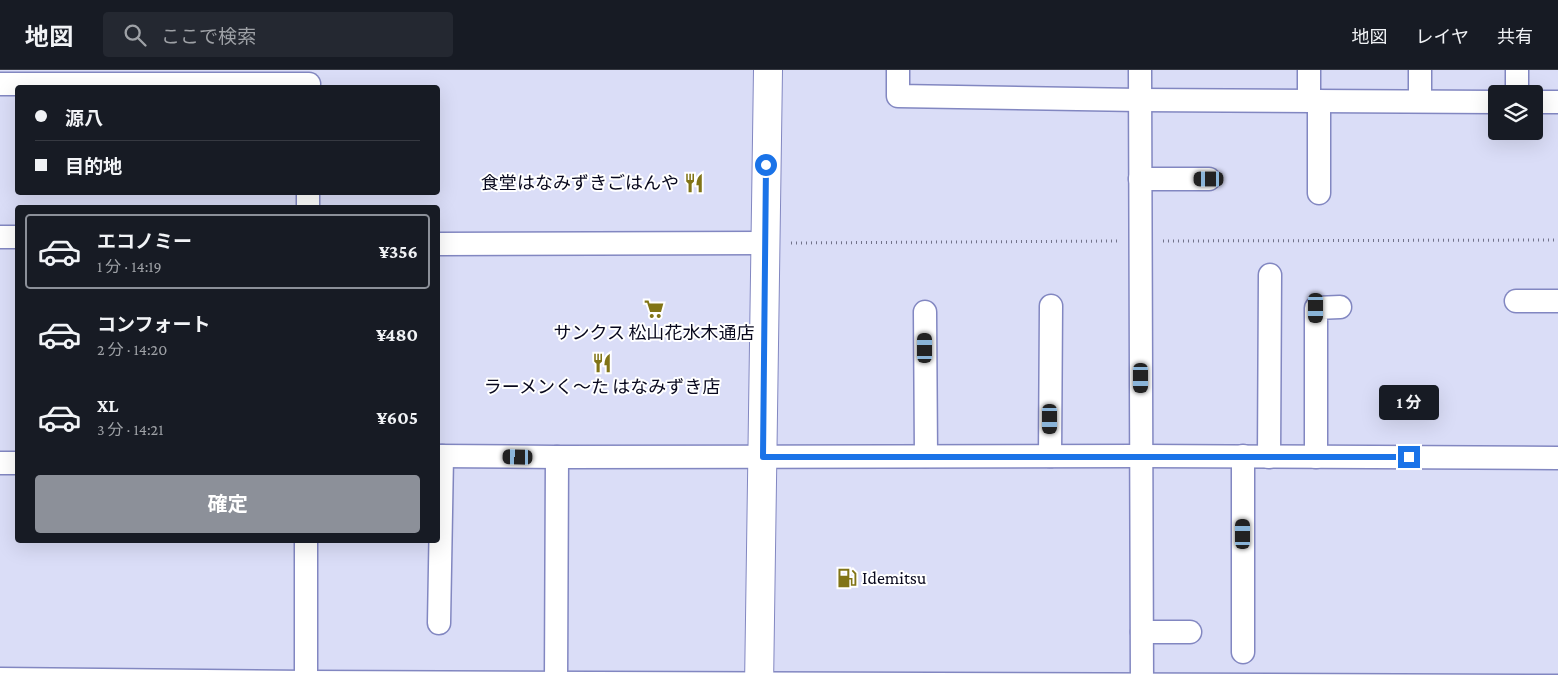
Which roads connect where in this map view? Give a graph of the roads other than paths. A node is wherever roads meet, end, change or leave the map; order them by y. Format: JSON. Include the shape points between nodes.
{"nodes":[{"id":1,"x":768,"y":70,"type":"edge"},
{"id":2,"x":898,"y":70,"type":"edge"},
{"id":3,"x":1140,"y":70,"type":"edge"},
{"id":4,"x":1309,"y":70,"type":"edge"},
{"id":5,"x":1420,"y":70,"type":"edge"},
{"id":6,"x":1517,"y":70,"type":"edge"},
{"id":7,"x":103,"y":77,"type":"edge"},
{"id":8,"x":309,"y":80,"type":"edge"},
{"id":9,"x":0,"y":84,"type":"edge"},
{"id":10,"x":1517,"y":85,"type":"edge"},
{"id":11,"x":1139,"y":100,"type":"junction"},
{"id":12,"x":1314,"y":101,"type":"junction"},
{"id":13,"x":1420,"y":101,"type":"junction"},
{"id":14,"x":1488,"y":102,"type":"edge"},
{"id":15,"x":1543,"y":102,"type":"edge"},
{"id":16,"x":1558,"y":102,"type":"edge"},
{"id":17,"x":1140,"y":179,"type":"junction"},
{"id":18,"x":1209,"y":179,"type":"dead end"},
{"id":19,"x":1319,"y":193,"type":"dead end"},
{"id":20,"x":0,"y":237,"type":"edge"},
{"id":21,"x":15,"y":238,"type":"edge"},
{"id":22,"x":765,"y":243,"type":"junction"},
{"id":23,"x":440,"y":244,"type":"edge"},
{"id":24,"x":1270,"y":274,"type":"dead end"},
{"id":25,"x":1516,"y":301,"type":"dead end"},
{"id":26,"x":1558,"y":301,"type":"edge"},
{"id":27,"x":1051,"y":306,"type":"dead end"},
{"id":28,"x":1340,"y":307,"type":"dead end"},
{"id":29,"x":925,"y":312,"type":"dead end"},
{"id":30,"x":440,"y":456,"type":"edge"},
{"id":31,"x":926,"y":456,"type":"junction"},
{"id":32,"x":1050,"y":456,"type":"junction"},
{"id":33,"x":1142,"y":456,"type":"junction"},
{"id":34,"x":1243,"y":456,"type":"junction"},
{"id":35,"x":557,"y":457,"type":"junction"},
{"id":36,"x":763,"y":457,"type":"junction"},
{"id":37,"x":1269,"y":457,"type":"junction"},
{"id":38,"x":1316,"y":457,"type":"junction"},
{"id":39,"x":1558,"y":458,"type":"edge"},
{"id":40,"x":0,"y":463,"type":"edge"},
{"id":41,"x":15,"y":463,"type":"edge"},
{"id":42,"x":306,"y":543,"type":"edge"},
{"id":43,"x":439,"y":543,"type":"edge"},
{"id":44,"x":439,"y":623,"type":"dead end"},
{"id":45,"x":1142,"y":632,"type":"junction"},
{"id":46,"x":1190,"y":632,"type":"dead end"},
{"id":47,"x":1243,"y":652,"type":"dead end"},
{"id":48,"x":0,"y":679,"type":"edge"},
{"id":49,"x":556,"y":682,"type":"junction"},
{"id":50,"x":55,"y":683,"type":"edge"},
{"id":51,"x":306,"y":684,"type":"edge"},
{"id":52,"x":759,"y":685,"type":"edge"},
{"id":53,"x":991,"y":686,"type":"edge"},
{"id":54,"x":1142,"y":686,"type":"edge"},
{"id":55,"x":1429,"y":686,"type":"edge"},
{"id":56,"x":1558,"y":686,"type":"edge"}],
"edges":[{"from":1,"to":22,"type":"street"},
{"from":2,"to":11,"type":"street","via":[[898,96]]},
{"from":3,"to":11,"type":"street"},
{"from":4,"to":12,"type":"street"},
{"from":5,"to":13,"type":"street"},
{"from":6,"to":10,"type":"street"},
{"from":7,"to":8,"type":"street"},
{"from":7,"to":9,"type":"street"},
{"from":11,"to":12,"type":"street"},
{"from":11,"to":17,"type":"street"},
{"from":12,"to":13,"type":"street"},
{"from":12,"to":19,"type":"street"},
{"from":13,"to":14,"type":"street"},
{"from":15,"to":16,"type":"street"},
{"from":17,"to":18,"type":"street"},
{"from":17,"to":33,"type":"street"},
{"from":20,"to":21,"type":"street"},
{"from":22,"to":23,"type":"street"},
{"from":22,"to":36,"type":"street"},
{"from":24,"to":37,"type":"street"},
{"from":25,"to":26,"type":"street"},
{"from":27,"to":32,"type":"street"},
{"from":28,"to":38,"type":"street","via":[[1316,308]]},
{"from":29,"to":31,"type":"street"},
{"from":30,"to":35,"type":"street"},
{"from":31,"to":32,"type":"street"},
{"from":31,"to":36,"type":"street"},
{"from":32,"to":33,"type":"street"},
{"from":33,"to":34,"type":"street"},
{"from":33,"to":45,"type":"street"},
{"from":34,"to":37,"type":"street"},
{"from":34,"to":47,"type":"street"},
{"from":35,"to":36,"type":"street"},
{"from":35,"to":49,"type":"street"},
{"from":36,"to":52,"type":"street"},
{"from":37,"to":38,"type":"street"},
{"from":38,"to":39,"type":"street"},
{"from":40,"to":41,"type":"street"},
{"from":42,"to":51,"type":"street"},
{"from":43,"to":44,"type":"street"},
{"from":45,"to":46,"type":"street"},
{"from":45,"to":54,"type":"street"},
{"from":48,"to":50,"type":"street"},
{"from":49,"to":51,"type":"street"},
{"from":49,"to":52,"type":"street"},
{"from":50,"to":51,"type":"street"},
{"from":52,"to":53,"type":"street"},
{"from":53,"to":54,"type":"street"},
{"from":54,"to":55,"type":"street"},
{"from":55,"to":56,"type":"street"}]}
